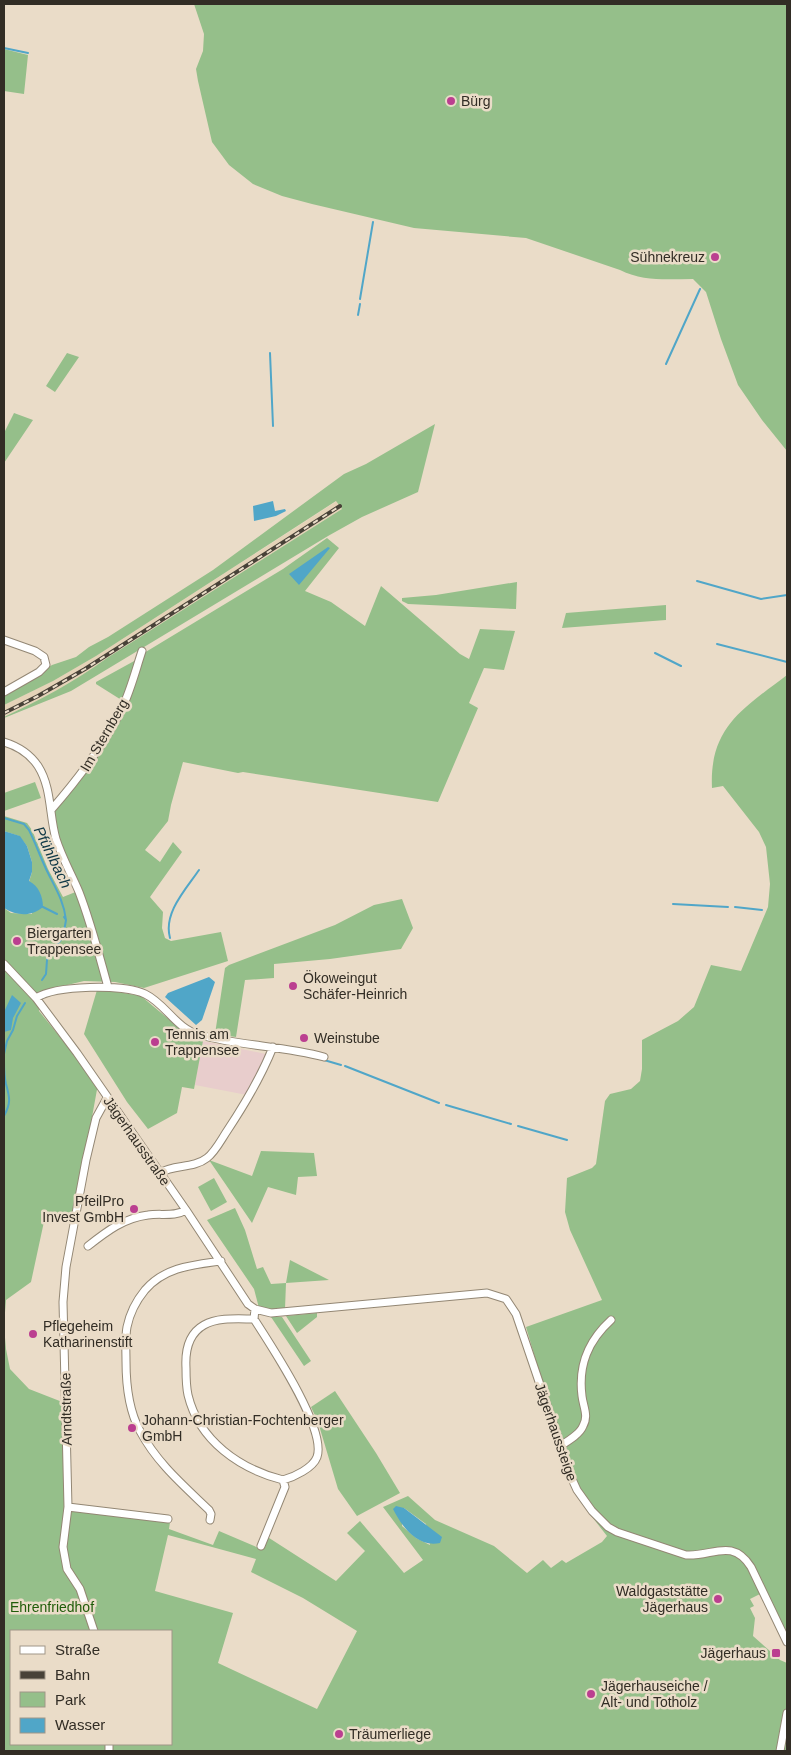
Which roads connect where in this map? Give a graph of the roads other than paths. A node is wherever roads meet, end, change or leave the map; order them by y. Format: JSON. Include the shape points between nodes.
{"nodes":[{"id":1,"x":4,"y":640,"type":"edge"},
{"id":2,"x":142,"y":651,"type":"dead end"},
{"id":3,"x":4,"y":692,"type":"edge"},
{"id":4,"x":4,"y":742,"type":"edge"},
{"id":5,"x":51,"y":810,"type":"junction"},
{"id":6,"x":4,"y":964,"type":"edge"},
{"id":7,"x":108,"y":987,"type":"junction"},
{"id":8,"x":36,"y":998,"type":"junction"},
{"id":9,"x":273,"y":1047,"type":"junction"},
{"id":10,"x":324,"y":1057,"type":"dead end"},
{"id":11,"x":107,"y":1098,"type":"junction"},
{"id":12,"x":160,"y":1173,"type":"junction"},
{"id":13,"x":186,"y":1210,"type":"junction"},
{"id":14,"x":88,"y":1246,"type":"dead end"},
{"id":15,"x":221,"y":1261,"type":"junction"},
{"id":16,"x":255,"y":1309,"type":"junction"},
{"id":17,"x":254,"y":1319,"type":"junction"},
{"id":18,"x":611,"y":1320,"type":"dead end"},
{"id":19,"x":560,"y":1446,"type":"junction"},
{"id":20,"x":284,"y":1480,"type":"junction"},
{"id":21,"x":68,"y":1506,"type":"junction"},
{"id":22,"x":168,"y":1519,"type":"dead end"},
{"id":23,"x":210,"y":1520,"type":"dead end"},
{"id":24,"x":261,"y":1546,"type":"dead end"},
{"id":25,"x":94,"y":1630,"type":"edge"},
{"id":26,"x":787,"y":1642,"type":"edge"},
{"id":27,"x":787,"y":1713,"type":"edge"},
{"id":28,"x":780,"y":1751,"type":"edge"}],
"edges":[{"from":1,"to":3,"type":"street","via":[[35,651],[44,657],[46,664],[39,672]]},
{"from":2,"to":5,"type":"street","name":"Im Sternberg","via":[[124,705],[100,748]]},
{"from":4,"to":5,"type":"street","via":[[24,751],[38,767]]},
{"from":5,"to":7,"type":"street","via":[[58,843],[89,922]]},
{"from":6,"to":8,"type":"street","name":"Jägerhausstraße"},
{"from":7,"to":8,"type":"street","via":[[73,988]]},
{"from":7,"to":9,"type":"street","via":[[144,994],[192,1033]]},
{"from":8,"to":11,"type":"street","name":"Jägerhausstraße"},
{"from":9,"to":10,"type":"street"},
{"from":9,"to":12,"type":"street","via":[[245,1104],[215,1150],[197,1163],[168,1168]]},
{"from":11,"to":12,"type":"street","name":"Jägerhausstraße"},
{"from":11,"to":21,"type":"street","name":"Arndtstraße","via":[[96,1118],[86,1160],[65,1281]]},
{"from":12,"to":13,"type":"street","name":"Jägerhausstraße"},
{"from":13,"to":14,"type":"street","via":[[180,1214],[133,1218],[120,1223]]},
{"from":13,"to":15,"type":"street","name":"Jägerhausstraße"},
{"from":15,"to":16,"type":"street","name":"Jägerhausstraße","via":[[244,1299]]},
{"from":15,"to":23,"type":"street","via":[[178,1268],[158,1278],[133,1306],[127,1328],[126,1367],[130,1402],[138,1428],[162,1464],[209,1510]]},
{"from":16,"to":17,"type":"street"},
{"from":16,"to":19,"type":"street","name":"Jägerhaussteige","via":[[271,1313],[487,1293],[506,1299],[516,1314]]},
{"from":17,"to":20,"type":"street","via":[[292,1380],[318,1443],[315,1462]]},
{"from":17,"to":20,"type":"street","via":[[215,1322],[197,1330],[186,1352],[188,1394],[201,1426],[229,1455],[265,1475]]},
{"from":18,"to":19,"type":"street","via":[[594,1338],[585,1357],[582,1397],[586,1409],[585,1422]]},
{"from":19,"to":26,"type":"street","name":"Jägerhaussteige","via":[[584,1501],[600,1520],[617,1532],[686,1555],[728,1550],[746,1559]]},
{"from":20,"to":24,"type":"street","via":[[285,1488]]},
{"from":21,"to":22,"type":"street"},
{"from":21,"to":25,"type":"street","name":"Arndtstraße","via":[[63,1547],[67,1569],[80,1589]]},
{"from":27,"to":28,"type":"street"}]}
